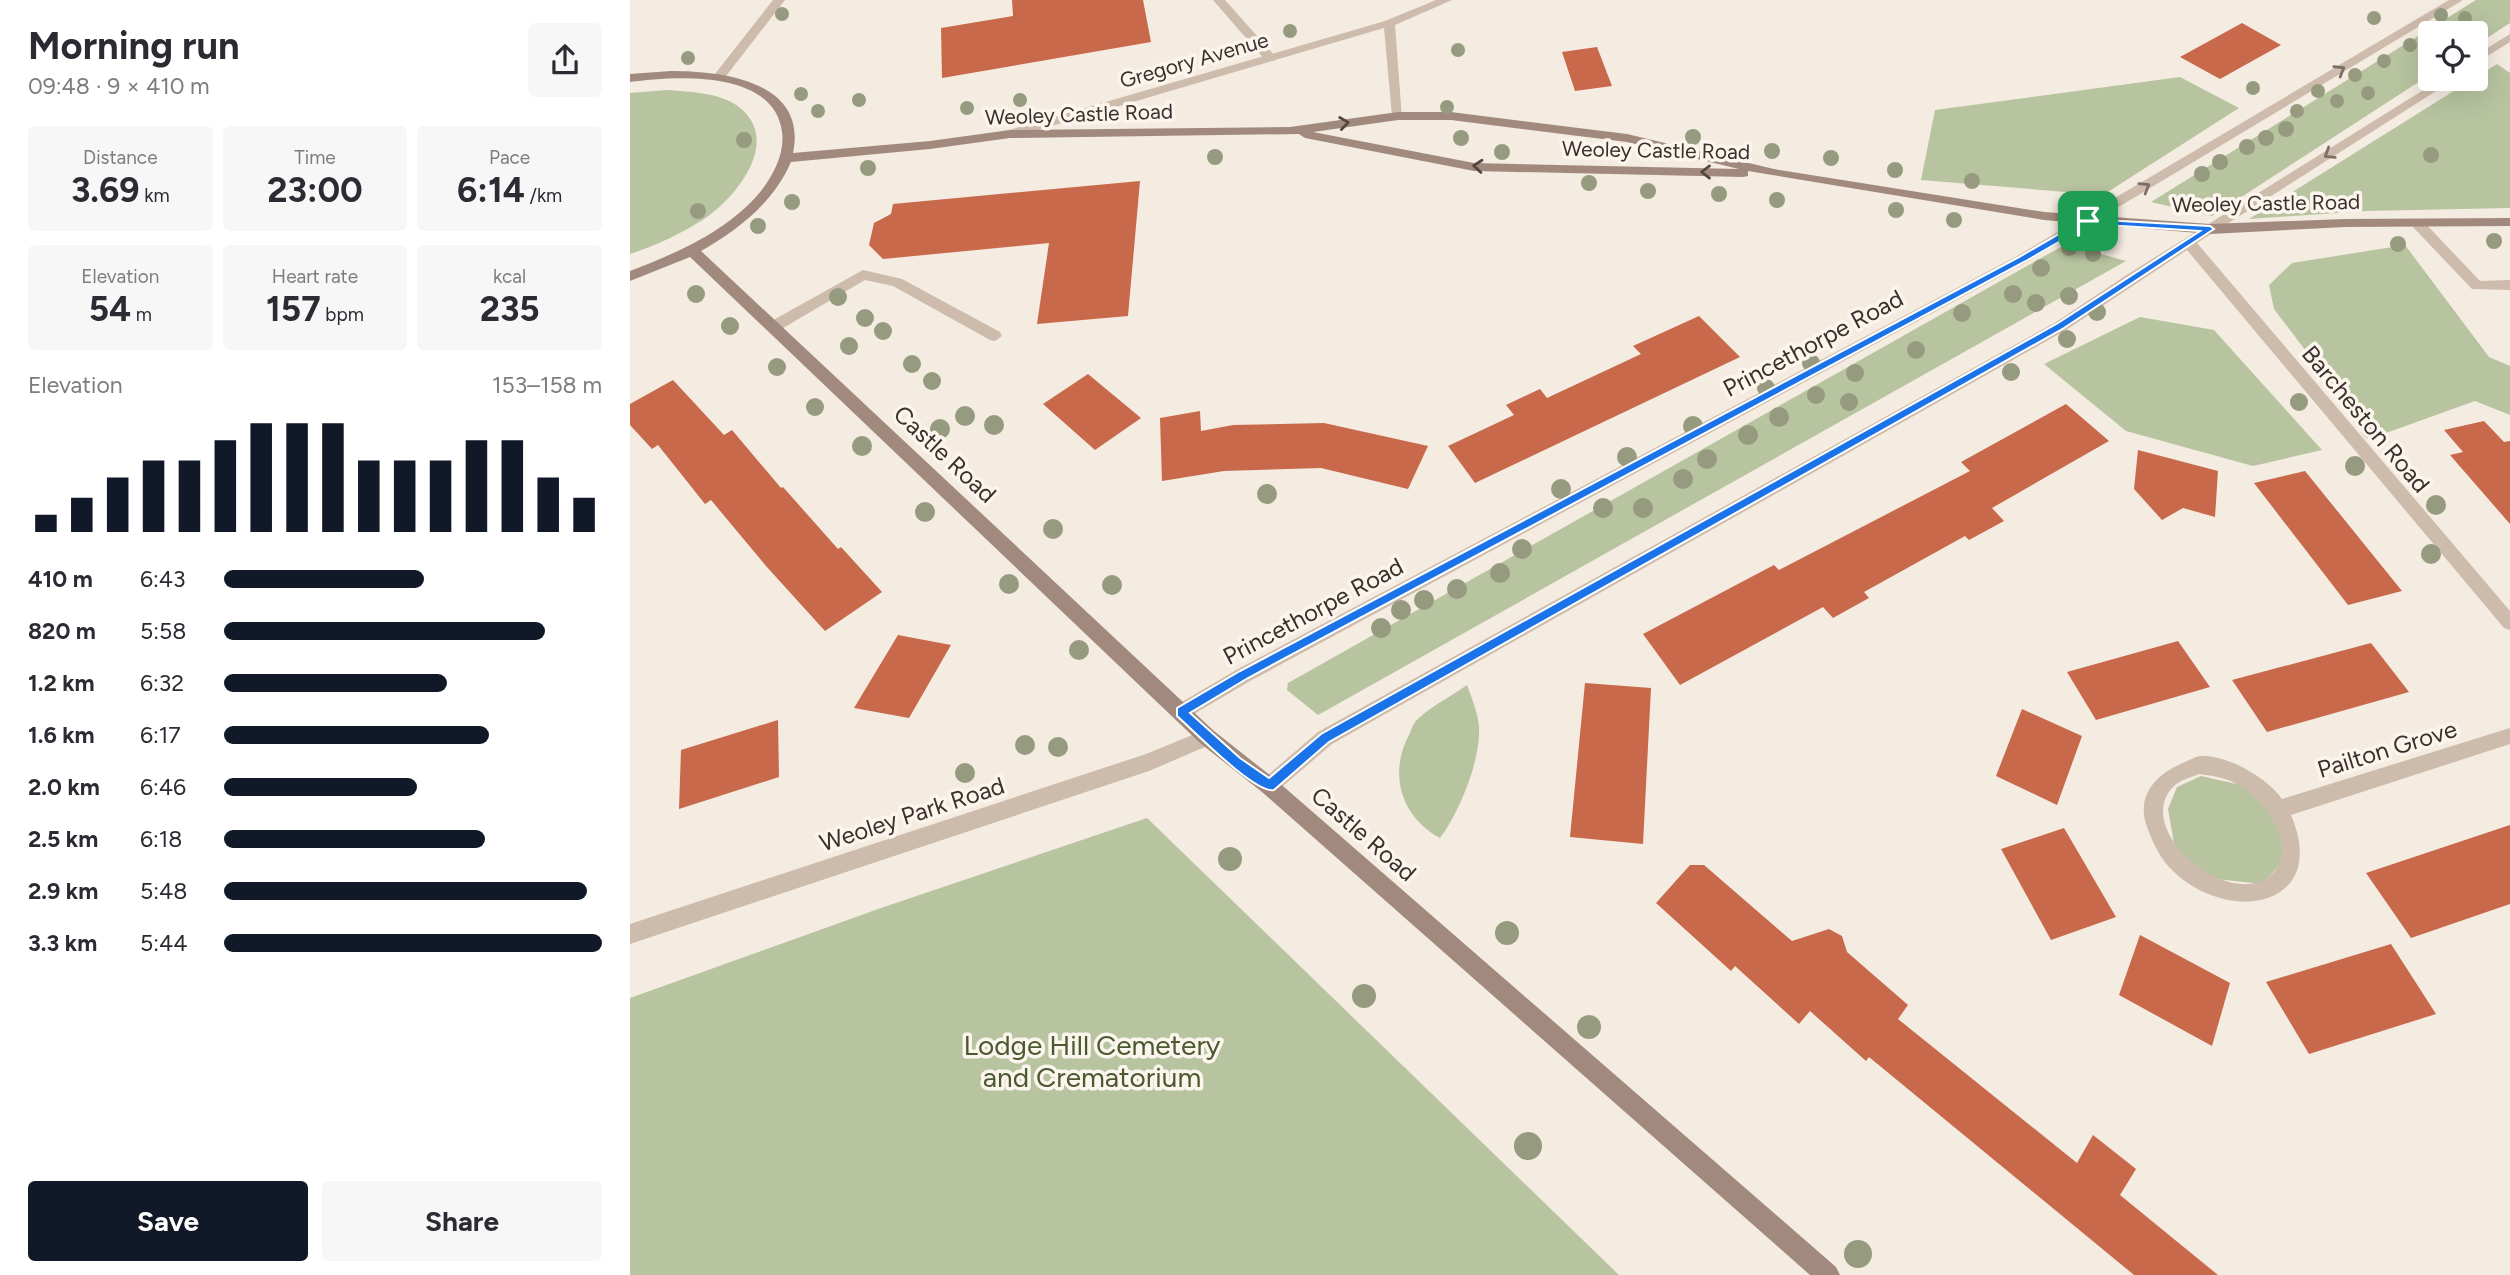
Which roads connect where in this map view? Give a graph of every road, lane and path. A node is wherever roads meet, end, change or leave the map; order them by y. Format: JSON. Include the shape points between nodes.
{"nodes":[{"id":1,"x":779,"y":0,"type":"edge"},
{"id":2,"x":1219,"y":0,"type":"edge"},
{"id":3,"x":1446,"y":0,"type":"edge"},
{"id":4,"x":2457,"y":0,"type":"edge"},
{"id":5,"x":1389,"y":23,"type":"junction"},
{"id":6,"x":2510,"y":37,"type":"edge"},
{"id":7,"x":2488,"y":52,"type":"edge"},
{"id":8,"x":1270,"y":58,"type":"junction"},
{"id":9,"x":719,"y":77,"type":"junction"},
{"id":10,"x":630,"y":78,"type":"edge"},
{"id":11,"x":2430,"y":91,"type":"edge"},
{"id":12,"x":1398,"y":116,"type":"junction"},
{"id":13,"x":1290,"y":131,"type":"junction"},
{"id":14,"x":1010,"y":134,"type":"junction"},
{"id":15,"x":786,"y":158,"type":"junction"},
{"id":16,"x":1774,"y":173,"type":"junction"},
{"id":17,"x":2088,"y":221,"type":"junction"},
{"id":18,"x":2510,"y":222,"type":"edge"},
{"id":19,"x":2417,"y":223,"type":"junction"},
{"id":20,"x":2210,"y":229,"type":"junction"},
{"id":21,"x":2189,"y":243,"type":"junction"},
{"id":22,"x":691,"y":250,"type":"junction"},
{"id":23,"x":630,"y":276,"type":"edge"},
{"id":24,"x":2510,"y":285,"type":"edge"},
{"id":25,"x":773,"y":327,"type":"junction"},
{"id":26,"x":995,"y":336,"type":"dead end"},
{"id":27,"x":2510,"y":623,"type":"edge"},
{"id":28,"x":1181,"y":712,"type":"junction"},
{"id":29,"x":2510,"y":736,"type":"edge"},
{"id":30,"x":1207,"y":737,"type":"junction"},
{"id":31,"x":1269,"y":786,"type":"junction"},
{"id":32,"x":2280,"y":809,"type":"junction"},
{"id":33,"x":630,"y":934,"type":"edge"},
{"id":34,"x":1828,"y":1275,"type":"edge"}],
"edges":[{"from":1,"to":9,"type":"street"},
{"from":2,"to":8,"type":"street"},
{"from":3,"to":5,"type":"street","name":"Gregory Avenue"},
{"from":17,"to":4,"type":"street","name":"Princethorpe Road","one_way":true},
{"from":5,"to":8,"type":"street","name":"Gregory Avenue"},
{"from":5,"to":12,"type":"street"},
{"from":6,"to":7,"type":"street"},
{"from":8,"to":14,"type":"street","name":"Gregory Avenue"},
{"from":9,"to":10,"type":"street"},
{"from":9,"to":15,"type":"street","via":[[770,97],[785,114],[790,135]]},
{"from":11,"to":20,"type":"street","one_way":true},
{"from":13,"to":12,"type":"street","name":"Weoley Castle Road","one_way":true},
{"from":12,"to":16,"type":"street","name":"Weoley Castle Road","via":[[1451,116],[1627,138]]},
{"from":13,"to":14,"type":"street","name":"Weoley Castle Road"},
{"from":16,"to":13,"type":"street","name":"Weoley Castle Road","one_way":true,"via":[[1475,167]]},
{"from":14,"to":15,"type":"street","name":"Weoley Castle Road"},
{"from":15,"to":22,"type":"street","via":[[758,201]]},
{"from":16,"to":17,"type":"street","name":"Weoley Castle Road"},
{"from":17,"to":20,"type":"street","name":"Weoley Castle Road"},
{"from":17,"to":28,"type":"street","name":"Princethorpe Road"},
{"from":18,"to":19,"type":"street","name":"Weoley Castle Road"},
{"from":19,"to":20,"type":"street","name":"Weoley Castle Road"},
{"from":19,"to":24,"type":"street","via":[[2477,286]]},
{"from":20,"to":21,"type":"street"},
{"from":21,"to":27,"type":"street","name":"Barcheston Road"},
{"from":21,"to":31,"type":"street","via":[[2061,326],[1325,738]]},
{"from":22,"to":23,"type":"street"},
{"from":22,"to":25,"type":"street","name":"Castle Road"},
{"from":25,"to":26,"type":"street","via":[[863,275],[897,282]]},
{"from":25,"to":28,"type":"street","name":"Castle Road"},
{"from":28,"to":30,"type":"street","name":"Castle Road"},
{"from":29,"to":32,"type":"street","name":"Pailton Grove"},
{"from":30,"to":31,"type":"street","name":"Castle Road"},
{"from":30,"to":33,"type":"street","name":"Weoley Park Road","via":[[1149,762]]},
{"from":31,"to":34,"type":"street","name":"Castle Road"},
{"from":32,"to":32,"type":"street","via":[[2243,776],[2199,765],[2179,769],[2164,779],[2152,813],[2169,855],[2188,873],[2210,887],[2257,892],[2276,884],[2288,870],[2293,851]]}]}
